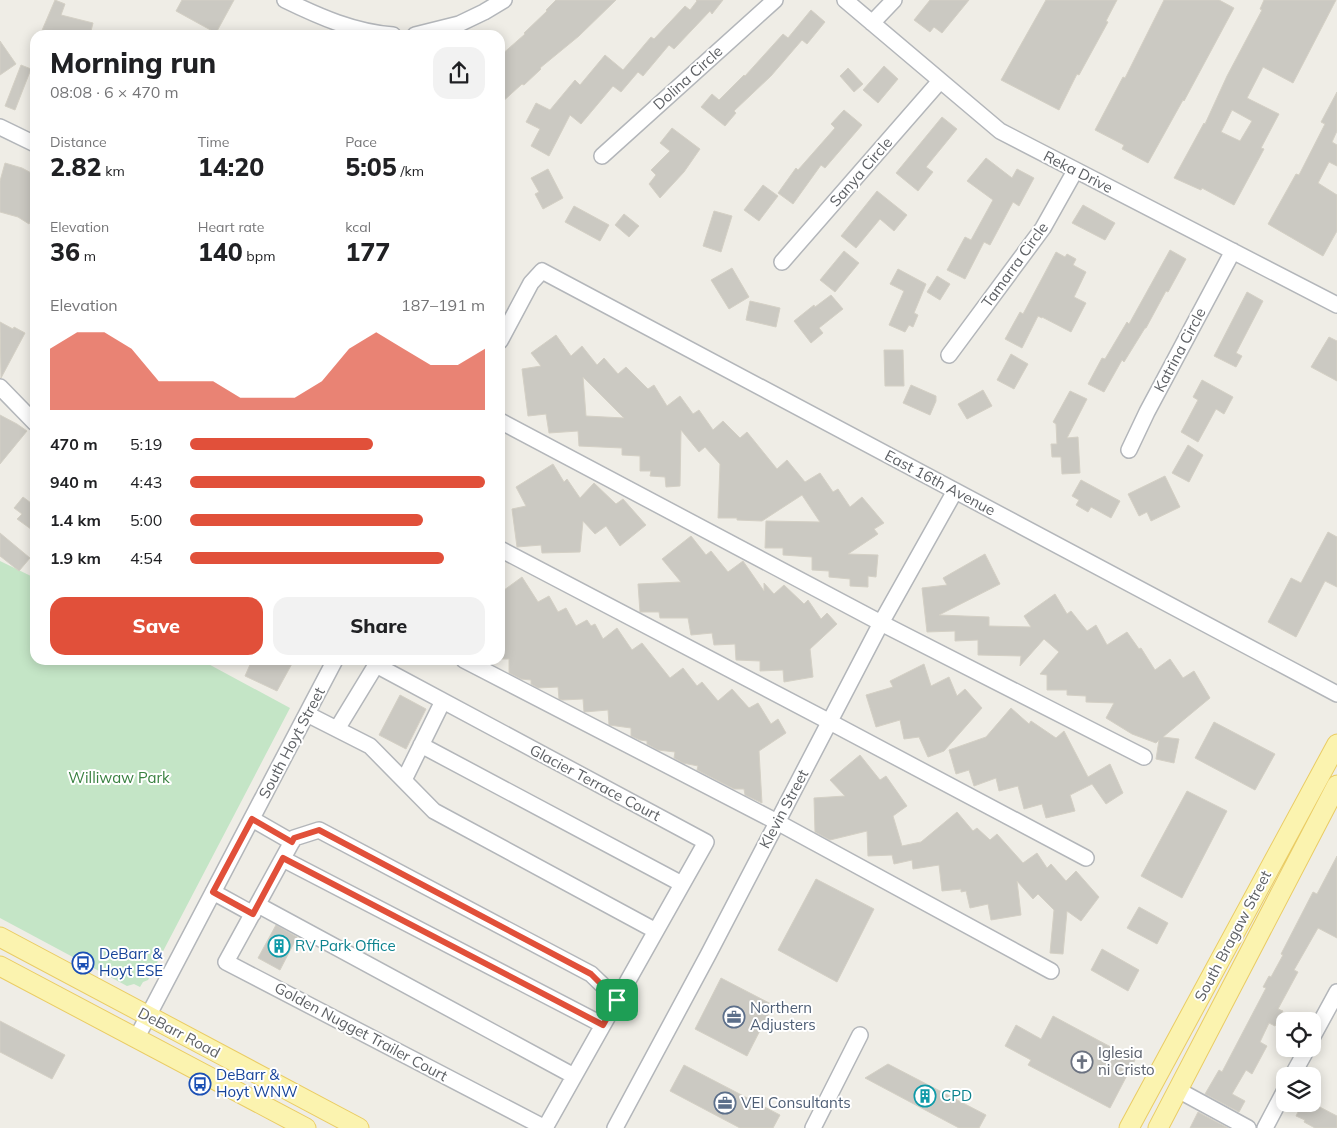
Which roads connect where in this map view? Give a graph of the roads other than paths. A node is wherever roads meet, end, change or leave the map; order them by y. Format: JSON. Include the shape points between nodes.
{"nodes":[{"id":1,"x":285,"y":0,"type":"edge"},
{"id":2,"x":504,"y":0,"type":"edge"},
{"id":3,"x":775,"y":0,"type":"edge"},
{"id":4,"x":845,"y":0,"type":"edge"},
{"id":5,"x":894,"y":0,"type":"edge"},
{"id":6,"x":872,"y":23,"type":"junction"},
{"id":7,"x":361,"y":30,"type":"edge"},
{"id":8,"x":435,"y":30,"type":"edge"},
{"id":9,"x":940,"y":81,"type":"junction"},
{"id":10,"x":0,"y":127,"type":"edge"},
{"id":11,"x":30,"y":142,"type":"edge"},
{"id":12,"x":602,"y":156,"type":"dead end"},
{"id":13,"x":1075,"y":171,"type":"junction"},
{"id":14,"x":1233,"y":251,"type":"junction"},
{"id":15,"x":782,"y":262,"type":"dead end"},
{"id":16,"x":1337,"y":305,"type":"edge"},
{"id":17,"x":505,"y":319,"type":"edge"},
{"id":18,"x":950,"y":354,"type":"dead end"},
{"id":19,"x":0,"y":387,"type":"edge"},
{"id":20,"x":30,"y":418,"type":"edge"},
{"id":21,"x":505,"y":424,"type":"edge"},
{"id":22,"x":1129,"y":450,"type":"dead end"},
{"id":23,"x":955,"y":491,"type":"junction"},
{"id":24,"x":505,"y":553,"type":"edge"},
{"id":25,"x":882,"y":623,"type":"junction"},
{"id":26,"x":333,"y":665,"type":"edge"},
{"id":27,"x":474,"y":665,"type":"edge"},
{"id":28,"x":1337,"y":694,"type":"edge"},
{"id":29,"x":443,"y":701,"type":"junction"},
{"id":30,"x":307,"y":714,"type":"junction"},
{"id":31,"x":830,"y":722,"type":"junction"},
{"id":32,"x":337,"y":729,"type":"junction"},
{"id":33,"x":1337,"y":744,"type":"edge"},
{"id":34,"x":421,"y":745,"type":"junction"},
{"id":35,"x":1144,"y":757,"type":"dead end"},
{"id":36,"x":404,"y":780,"type":"junction"},
{"id":37,"x":1337,"y":785,"type":"edge"},
{"id":38,"x":252,"y":819,"type":"junction"},
{"id":39,"x":777,"y":822,"type":"junction"},
{"id":40,"x":292,"y":842,"type":"junction"},
{"id":41,"x":283,"y":858,"type":"junction"},
{"id":42,"x":1086,"y":858,"type":"dead end"},
{"id":43,"x":682,"y":884,"type":"junction"},
{"id":44,"x":213,"y":892,"type":"junction"},
{"id":45,"x":255,"y":909,"type":"junction"},
{"id":46,"x":656,"y":931,"type":"junction"},
{"id":47,"x":0,"y":937,"type":"edge"},
{"id":48,"x":0,"y":966,"type":"edge"},
{"id":49,"x":1051,"y":971,"type":"dead end"},
{"id":50,"x":1337,"y":992,"type":"edge"},
{"id":51,"x":617,"y":1000,"type":"junction"},
{"id":52,"x":148,"y":1016,"type":"junction"},
{"id":53,"x":1321,"y":1021,"type":"edge"},
{"id":54,"x":603,"y":1025,"type":"junction"},
{"id":55,"x":860,"y":1035,"type":"dead end"},
{"id":56,"x":136,"y":1039,"type":"junction"},
{"id":57,"x":574,"y":1076,"type":"junction"},
{"id":58,"x":1178,"y":1090,"type":"junction"},
{"id":59,"x":1276,"y":1107,"type":"edge"},
{"id":60,"x":306,"y":1128,"type":"edge"},
{"id":61,"x":359,"y":1128,"type":"edge"},
{"id":62,"x":545,"y":1128,"type":"edge"},
{"id":63,"x":615,"y":1128,"type":"edge"},
{"id":64,"x":813,"y":1128,"type":"edge"},
{"id":65,"x":1129,"y":1128,"type":"edge"},
{"id":66,"x":1158,"y":1128,"type":"edge"},
{"id":67,"x":1248,"y":1128,"type":"edge"},
{"id":68,"x":1265,"y":1128,"type":"edge"}],
"edges":[{"from":1,"to":7,"type":"street"},
{"from":2,"to":8,"type":"street","via":[[459,24]]},
{"from":3,"to":12,"type":"street","name":"Dolina Circle"},
{"from":4,"to":6,"type":"street","name":"Reka Drive"},
{"from":5,"to":6,"type":"street"},
{"from":6,"to":9,"type":"street","name":"Reka Drive"},
{"from":9,"to":13,"type":"street","name":"Reka Drive","via":[[1000,131]]},
{"from":9,"to":15,"type":"street","name":"Sanya Circle"},
{"from":10,"to":11,"type":"street"},
{"from":13,"to":14,"type":"street","name":"Reka Drive"},
{"from":13,"to":18,"type":"street","name":"Tamarra Circle","via":[[1043,228]]},
{"from":14,"to":16,"type":"street","name":"Reka Drive"},
{"from":14,"to":22,"type":"street","name":"Katrina Circle"},
{"from":17,"to":23,"type":"street","name":"East 16th Avenue","via":[[542,271]]},
{"from":19,"to":20,"type":"street"},
{"from":21,"to":25,"type":"street"},
{"from":23,"to":25,"type":"street","name":"Klevin Street"},
{"from":23,"to":28,"type":"street","name":"East 16th Avenue"},
{"from":24,"to":31,"type":"street"},
{"from":25,"to":31,"type":"street","name":"Klevin Street"},
{"from":25,"to":35,"type":"street"},
{"from":26,"to":30,"type":"street","name":"South Hoyt Street"},
{"from":27,"to":39,"type":"street"},
{"from":29,"to":32,"type":"street","name":"Glacier Terrace Court","via":[[376,666]]},
{"from":29,"to":34,"type":"street"},
{"from":29,"to":43,"type":"street","name":"Glacier Terrace Court","via":[[706,842]]},
{"from":30,"to":32,"type":"street"},
{"from":30,"to":38,"type":"street","name":"South Hoyt Street"},
{"from":31,"to":39,"type":"street","name":"Klevin Street"},
{"from":31,"to":42,"type":"street"},
{"from":32,"to":36,"type":"street","via":[[370,746]]},
{"from":33,"to":65,"type":"main road","name":"South Bragaw Street"},
{"from":34,"to":36,"type":"street"},
{"from":34,"to":43,"type":"street"},
{"from":36,"to":46,"type":"street","via":[[434,811]]},
{"from":37,"to":58,"type":"main road","name":"South Bragaw Street"},
{"from":38,"to":40,"type":"street"},
{"from":38,"to":44,"type":"street","name":"South Hoyt Street"},
{"from":39,"to":49,"type":"street"},
{"from":39,"to":63,"type":"street","name":"Klevin Street"},
{"from":40,"to":41,"type":"street","name":"Golden Nugget Trailer Court"},
{"from":40,"to":51,"type":"street","via":[[294,838],[319,830],[591,974]]},
{"from":41,"to":45,"type":"street","name":"Golden Nugget Trailer Court"},
{"from":41,"to":54,"type":"street"},
{"from":43,"to":46,"type":"street","name":"Glacier Terrace Court"},
{"from":44,"to":45,"type":"street"},
{"from":44,"to":52,"type":"street","name":"South Hoyt Street"},
{"from":45,"to":57,"type":"street","via":[[311,933]]},
{"from":45,"to":62,"type":"street","name":"Golden Nugget Trailer Court","via":[[226,962]]},
{"from":46,"to":51,"type":"street","name":"Glacier Terrace Court"},
{"from":47,"to":52,"type":"main road","name":"DeBarr Road"},
{"from":48,"to":56,"type":"main road","name":"DeBarr Road"},
{"from":50,"to":53,"type":"street"},
{"from":51,"to":54,"type":"street","name":"Golden Nugget Trailer Court"},
{"from":52,"to":56,"type":"street","name":"South Hoyt Street"},
{"from":52,"to":61,"type":"main road","name":"DeBarr Road"},
{"from":54,"to":57,"type":"street","name":"Golden Nugget Trailer Court"},
{"from":55,"to":64,"type":"street"},
{"from":56,"to":60,"type":"main road","name":"DeBarr Road"},
{"from":57,"to":62,"type":"street","name":"Golden Nugget Trailer Court"},
{"from":58,"to":66,"type":"main road","name":"South Bragaw Street"},
{"from":58,"to":67,"type":"street"},
{"from":59,"to":68,"type":"street"}]}
